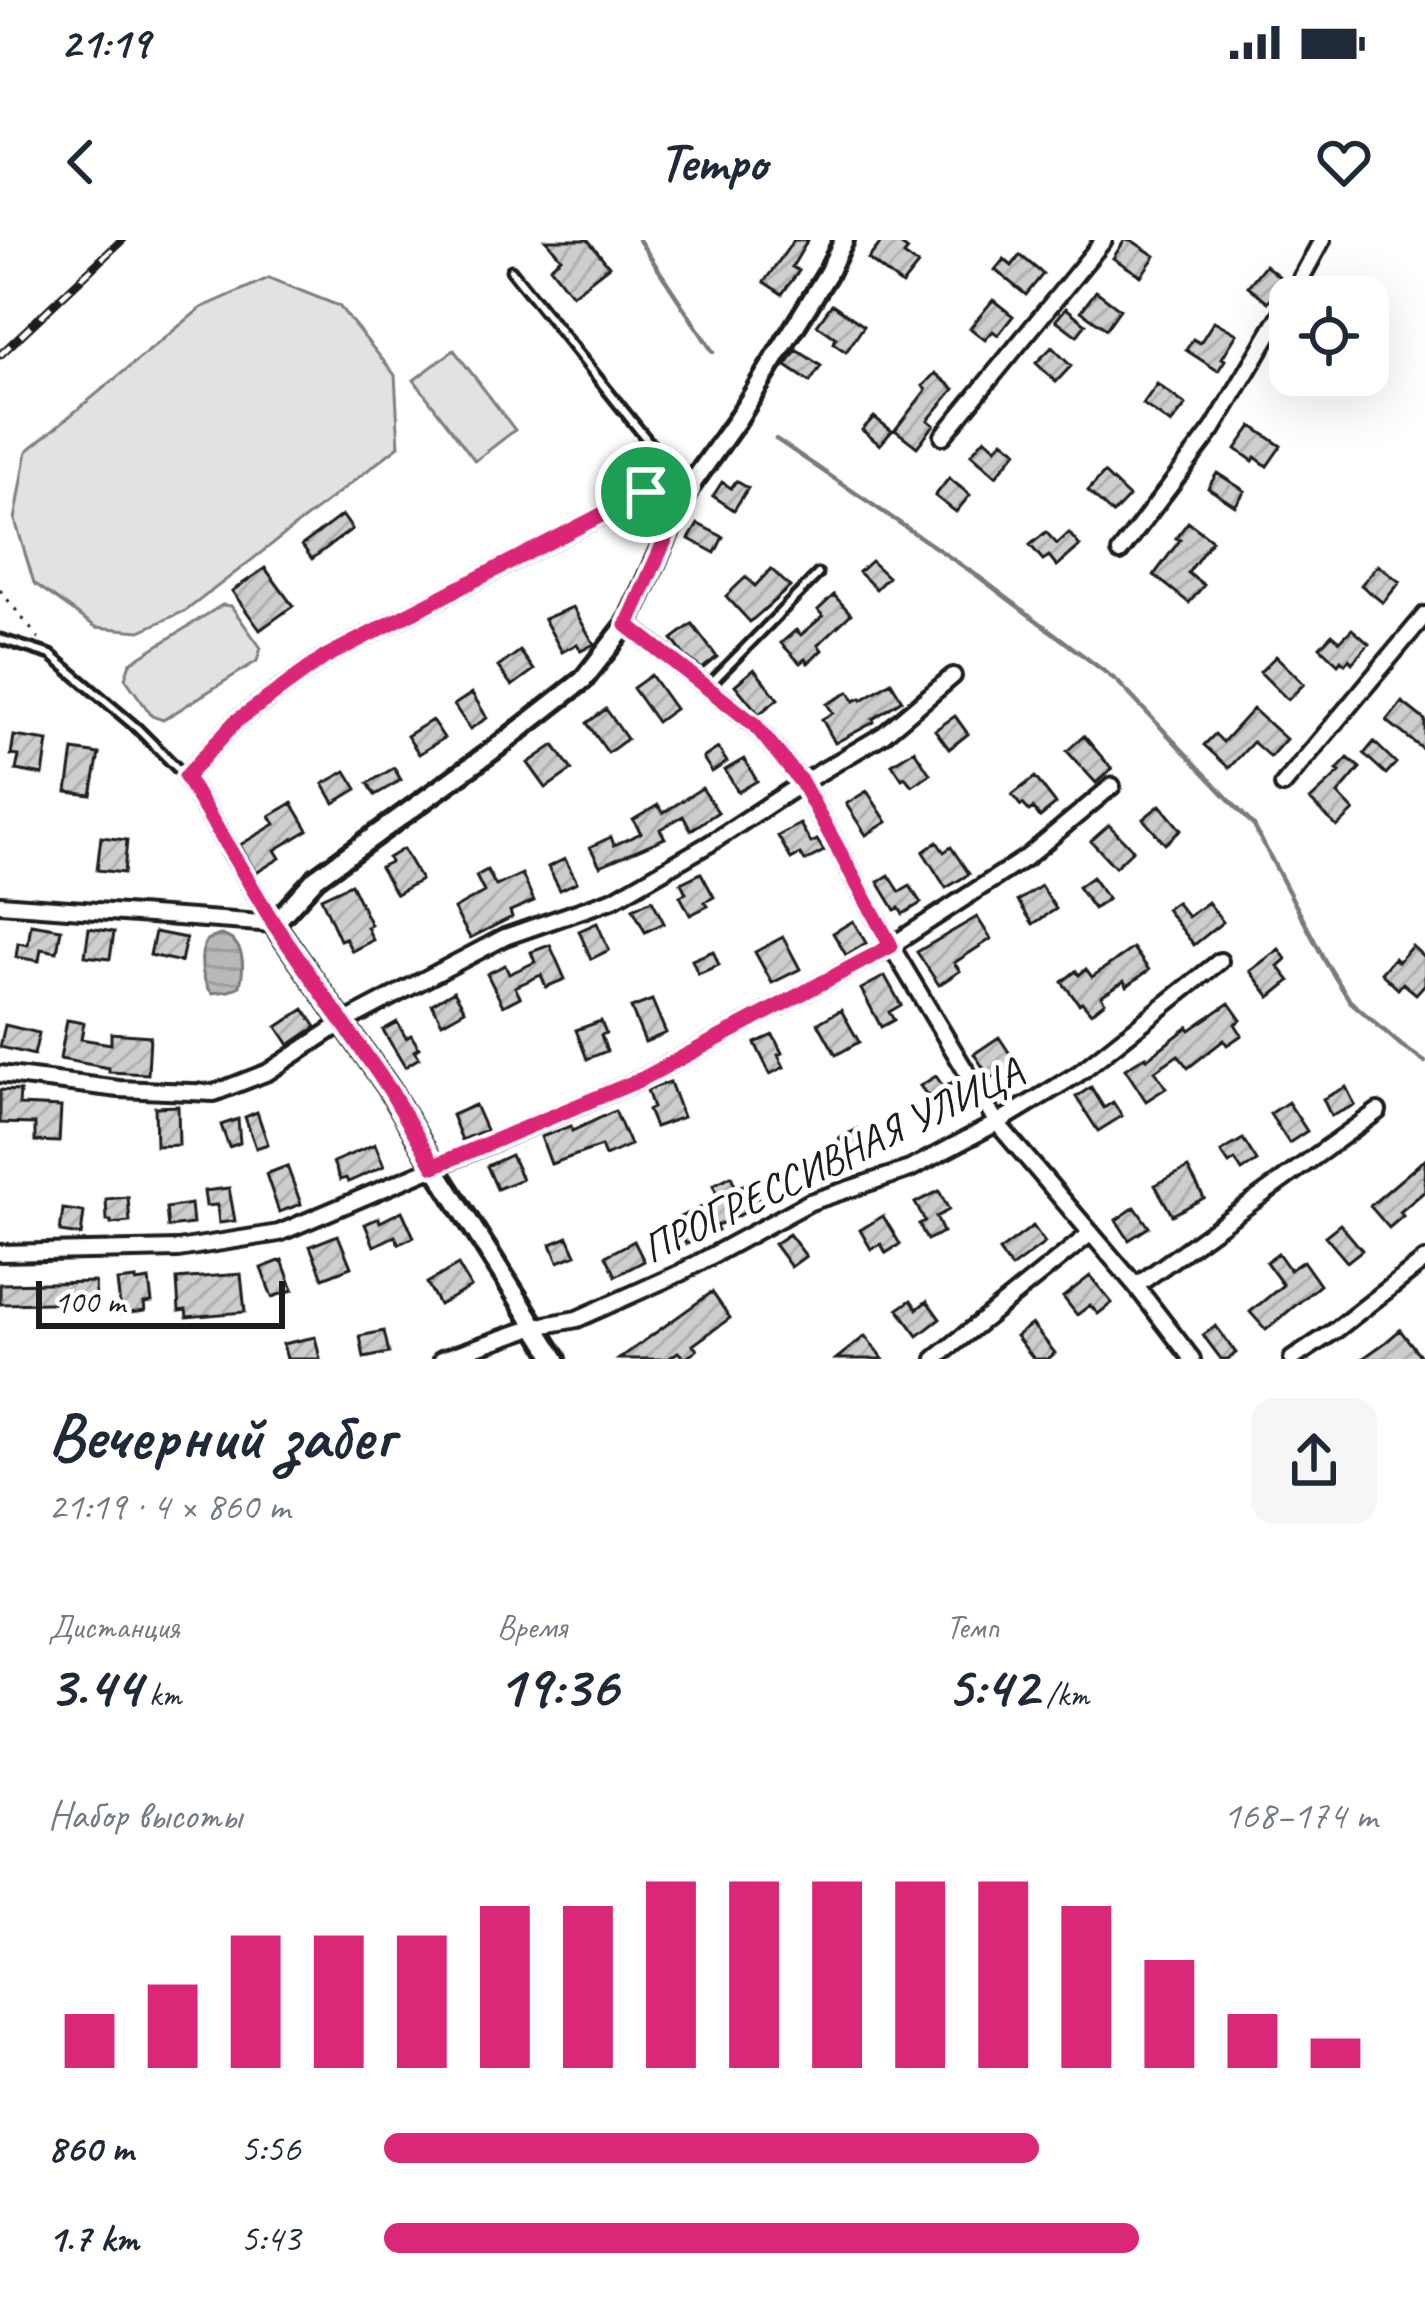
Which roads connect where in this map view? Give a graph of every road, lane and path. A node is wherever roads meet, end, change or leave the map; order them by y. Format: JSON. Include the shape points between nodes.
{"nodes":[{"id":1,"x":844,"y":240,"type":"edge"},
{"id":2,"x":1104,"y":240,"type":"edge"},
{"id":3,"x":1322,"y":240,"type":"edge"},
{"id":4,"x":511,"y":270,"type":"dead end"},
{"id":5,"x":1302,"y":276,"type":"edge"},
{"id":6,"x":1269,"y":334,"type":"edge"},
{"id":7,"x":943,"y":436,"type":"dead end"},
{"id":8,"x":688,"y":489,"type":"junction"},
{"id":9,"x":1120,"y":552,"type":"dead end"},
{"id":10,"x":818,"y":574,"type":"dead end"},
{"id":11,"x":0,"y":590,"type":"edge"},
{"id":12,"x":1425,"y":615,"type":"edge"},
{"id":13,"x":627,"y":625,"type":"junction"},
{"id":14,"x":0,"y":639,"type":"edge"},
{"id":15,"x":51,"y":655,"type":"junction"},
{"id":16,"x":953,"y":676,"type":"dead end"},
{"id":17,"x":707,"y":686,"type":"junction"},
{"id":18,"x":186,"y":777,"type":"junction"},
{"id":19,"x":802,"y":783,"type":"junction"},
{"id":20,"x":1283,"y":785,"type":"dead end"},
{"id":21,"x":1112,"y":786,"type":"dead end"},
{"id":22,"x":0,"y":904,"type":"edge"},
{"id":23,"x":274,"y":924,"type":"junction"},
{"id":24,"x":891,"y":946,"type":"junction"},
{"id":25,"x":1220,"y":961,"type":"dead end"},
{"id":26,"x":342,"y":1023,"type":"junction"},
{"id":27,"x":0,"y":1074,"type":"edge"},
{"id":28,"x":1378,"y":1111,"type":"dead end"},
{"id":29,"x":997,"y":1123,"type":"junction"},
{"id":30,"x":434,"y":1166,"type":"junction"},
{"id":31,"x":1091,"y":1233,"type":"junction"},
{"id":32,"x":0,"y":1252,"type":"edge"},
{"id":33,"x":1425,"y":1260,"type":"edge"},
{"id":34,"x":1136,"y":1286,"type":"junction"},
{"id":35,"x":534,"y":1327,"type":"junction"},
{"id":36,"x":442,"y":1359,"type":"edge"},
{"id":37,"x":556,"y":1359,"type":"edge"},
{"id":38,"x":935,"y":1359,"type":"edge"},
{"id":39,"x":1192,"y":1359,"type":"edge"},
{"id":40,"x":1292,"y":1359,"type":"edge"}],
"edges":[{"from":1,"to":8,"type":"street"},
{"from":2,"to":7,"type":"street"},
{"from":3,"to":5,"type":"street"},
{"from":4,"to":8,"type":"lane"},
{"from":6,"to":9,"type":"street","via":[[1213,429]]},
{"from":8,"to":13,"type":"street"},
{"from":8,"to":18,"type":"street","via":[[646,492],[325,657],[235,722]]},
{"from":10,"to":17,"type":"lane"},
{"from":11,"to":15,"type":"path"},
{"from":12,"to":20,"type":"street"},
{"from":13,"to":17,"type":"street"},
{"from":13,"to":23,"type":"street","via":[[583,680],[316,878]]},
{"from":14,"to":15,"type":"lane"},
{"from":15,"to":18,"type":"lane"},
{"from":16,"to":19,"type":"street","via":[[883,735]]},
{"from":17,"to":19,"type":"street","via":[[755,725]]},
{"from":18,"to":23,"type":"street"},
{"from":19,"to":24,"type":"street"},
{"from":19,"to":26,"type":"street","via":[[614,899],[505,937]]},
{"from":21,"to":24,"type":"street","via":[[1027,856]]},
{"from":22,"to":23,"type":"street"},
{"from":23,"to":26,"type":"street"},
{"from":24,"to":29,"type":"street"},
{"from":24,"to":30,"type":"street","via":[[642,1079]]},
{"from":25,"to":29,"type":"street","name":"ПРОГРЕССИВНАЯ УЛИЦА","via":[[1078,1074]]},
{"from":26,"to":27,"type":"street","via":[[268,1072],[214,1093]]},
{"from":26,"to":30,"type":"street"},
{"from":28,"to":34,"type":"street"},
{"from":29,"to":31,"type":"street"},
{"from":29,"to":35,"type":"street","name":"ПРОГРЕССИВНАЯ УЛИЦА","via":[[910,1169],[810,1202],[577,1319]]},
{"from":30,"to":32,"type":"street","via":[[279,1233],[178,1249]]},
{"from":30,"to":35,"type":"street"},
{"from":31,"to":34,"type":"street"},
{"from":31,"to":38,"type":"street"},
{"from":33,"to":40,"type":"street"},
{"from":34,"to":39,"type":"street"},
{"from":35,"to":36,"type":"street","name":"ПРОГРЕССИВНАЯ УЛИЦА"},
{"from":35,"to":37,"type":"street"}]}
